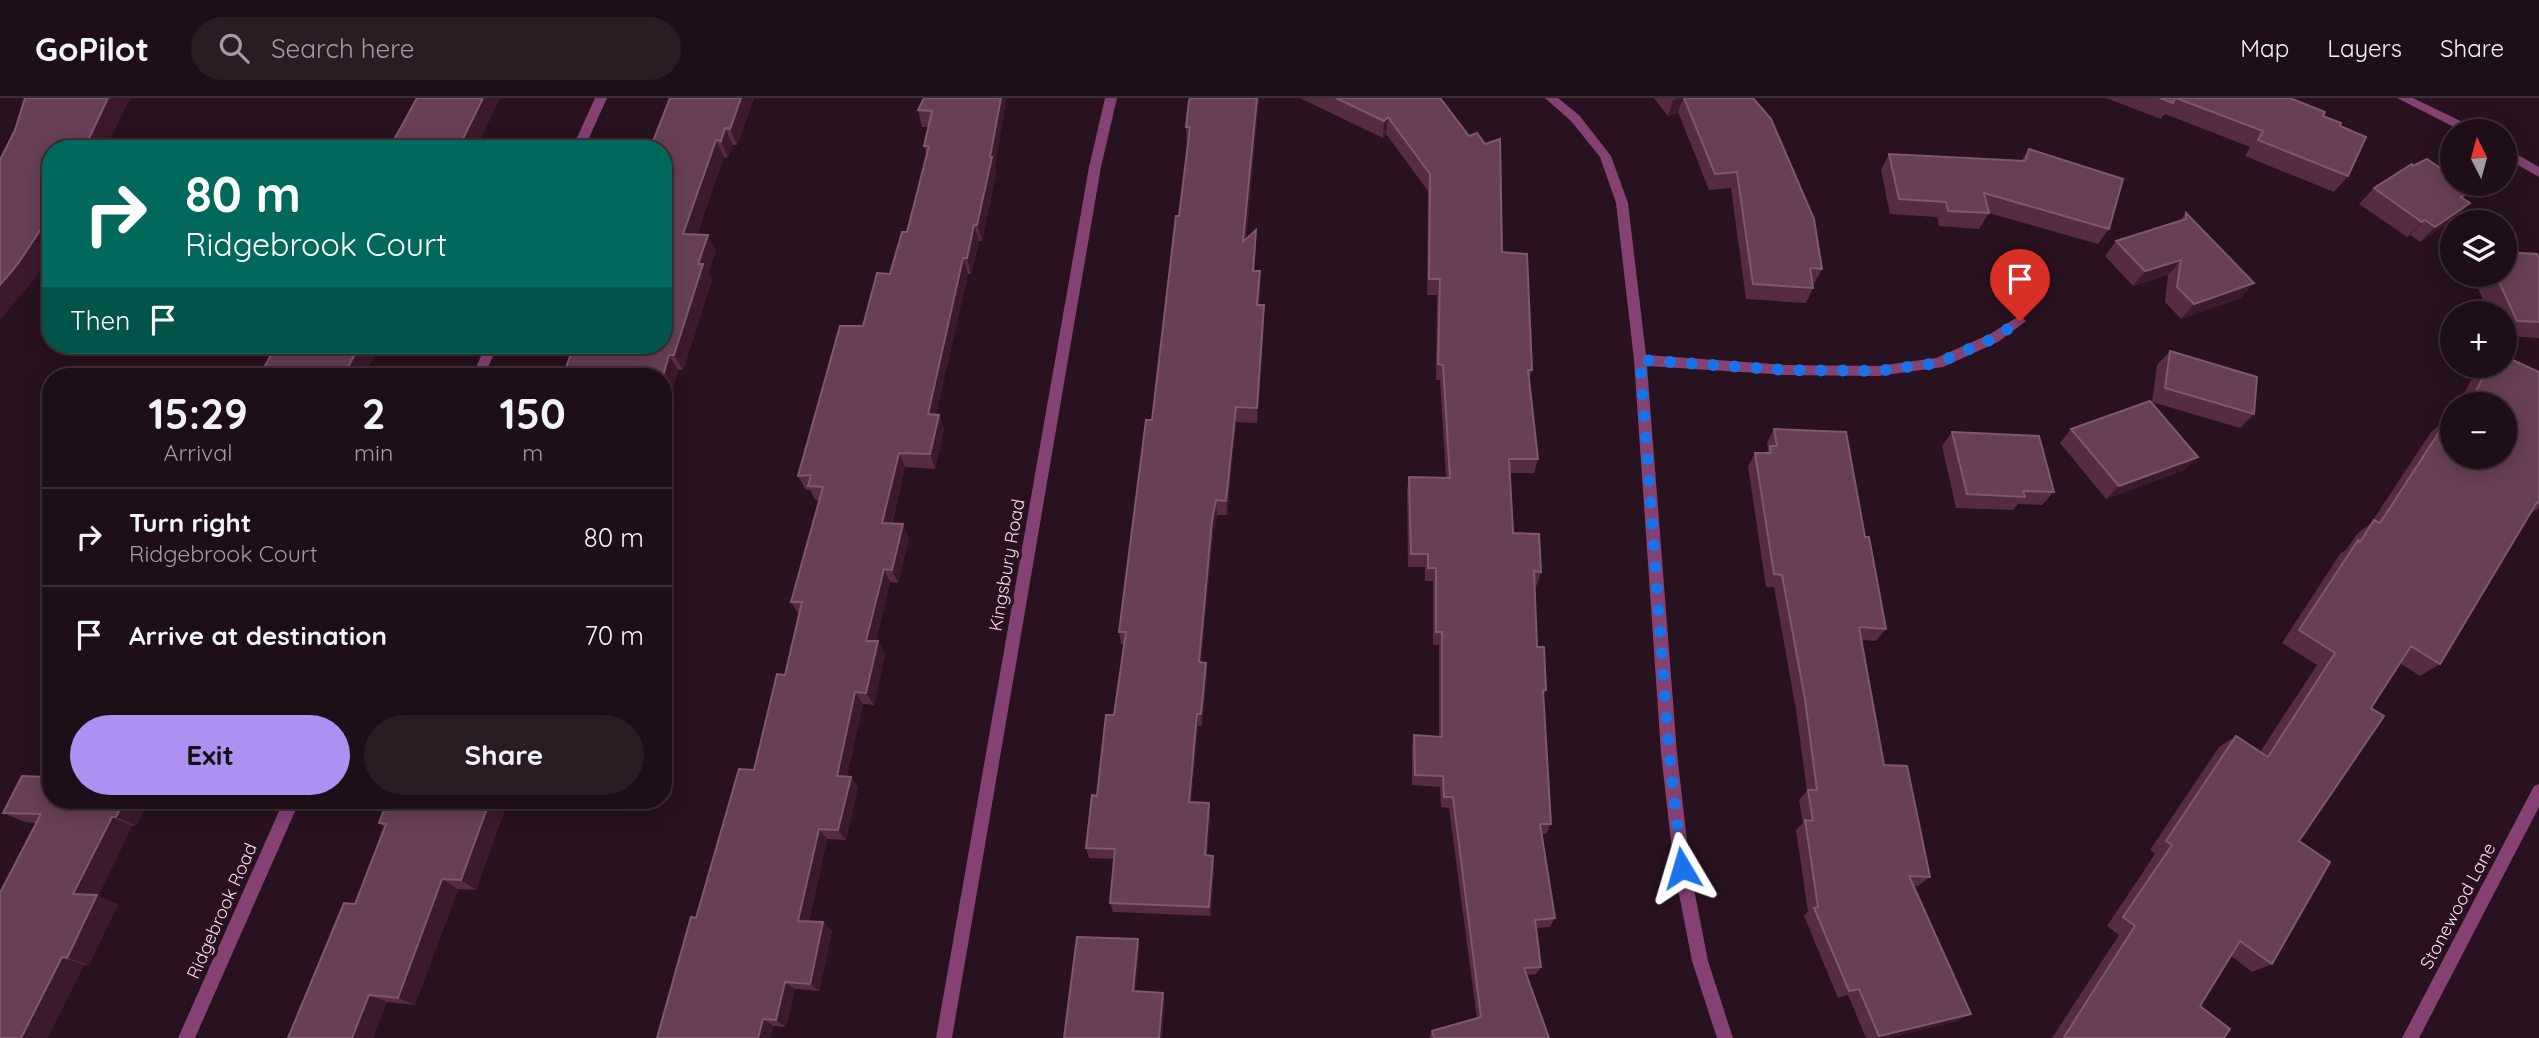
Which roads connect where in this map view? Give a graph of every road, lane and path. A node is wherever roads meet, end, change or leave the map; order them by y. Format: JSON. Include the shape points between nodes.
{"nodes":[{"id":1,"x":601,"y":98,"type":"edge"},
{"id":2,"x":1111,"y":98,"type":"edge"},
{"id":3,"x":1551,"y":98,"type":"edge"},
{"id":4,"x":2403,"y":98,"type":"edge"},
{"id":5,"x":2446,"y":119,"type":"edge"},
{"id":6,"x":582,"y":140,"type":"edge"},
{"id":7,"x":2517,"y":159,"type":"edge"},
{"id":8,"x":2539,"y":173,"type":"edge"},
{"id":9,"x":2020,"y":321,"type":"dead end"},
{"id":10,"x":1640,"y":360,"type":"junction"},
{"id":11,"x":2539,"y":791,"type":"edge"},
{"id":12,"x":288,"y":809,"type":"edge"},
{"id":13,"x":186,"y":1038,"type":"edge"},
{"id":14,"x":944,"y":1038,"type":"edge"},
{"id":15,"x":1725,"y":1038,"type":"edge"},
{"id":16,"x":2410,"y":1038,"type":"edge"}],
"edges":[{"from":1,"to":6,"type":"street"},
{"from":2,"to":14,"type":"street","name":"Kingsbury Road","via":[[1095,167]]},
{"from":3,"to":10,"type":"street","via":[[1575,118],[1605,156],[1622,203]]},
{"from":4,"to":5,"type":"street"},
{"from":7,"to":8,"type":"street"},
{"from":9,"to":10,"type":"street","via":[[1938,363],[1878,371]]},
{"from":10,"to":15,"type":"street","via":[[1682,868],[1700,961]]},
{"from":11,"to":16,"type":"street","name":"Stonewood Lane"},
{"from":12,"to":13,"type":"street","name":"Ridgebrook Road"}]}
